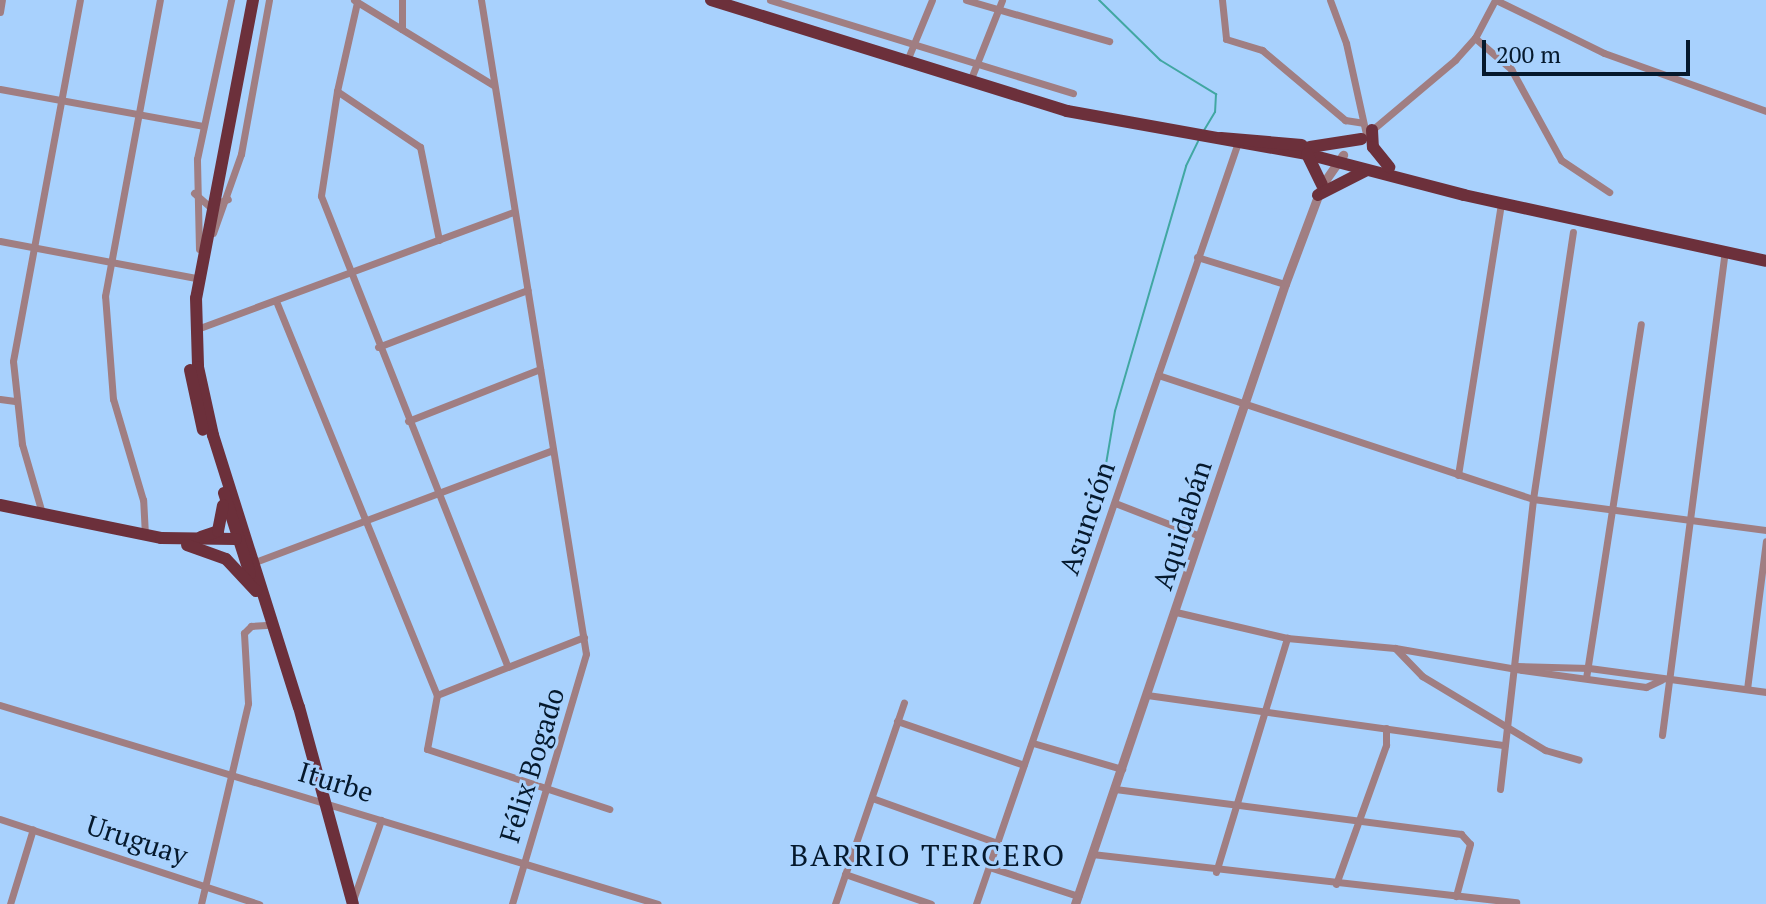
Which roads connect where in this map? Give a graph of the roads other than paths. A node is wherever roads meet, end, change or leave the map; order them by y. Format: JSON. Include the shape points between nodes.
{"nodes":[{"id":1,"x":2,"y":0,"type":"edge"},
{"id":2,"x":80,"y":0,"type":"edge"},
{"id":3,"x":160,"y":0,"type":"edge"},
{"id":4,"x":250,"y":0,"type":"edge"},
{"id":5,"x":269,"y":0,"type":"edge"},
{"id":6,"x":402,"y":0,"type":"edge"},
{"id":7,"x":481,"y":0,"type":"edge"},
{"id":8,"x":711,"y":0,"type":"edge"},
{"id":9,"x":770,"y":0,"type":"edge"},
{"id":10,"x":932,"y":0,"type":"edge"},
{"id":11,"x":966,"y":0,"type":"edge"},
{"id":12,"x":1002,"y":0,"type":"edge"},
{"id":13,"x":1222,"y":0,"type":"edge"},
{"id":14,"x":1330,"y":0,"type":"edge"},
{"id":15,"x":1495,"y":0,"type":"edge"},
{"id":16,"x":228,"y":1,"type":"edge"},
{"id":17,"x":356,"y":1,"type":"edge"},
{"id":18,"x":998,"y":11,"type":"junction"},
{"id":19,"x":0,"y":12,"type":"edge"},
{"id":20,"x":402,"y":29,"type":"junction"},
{"id":21,"x":1475,"y":38,"type":"junction"},
{"id":22,"x":1109,"y":41,"type":"dead end"},
{"id":23,"x":913,"y":47,"type":"junction"},
{"id":24,"x":906,"y":63,"type":"junction"},
{"id":25,"x":976,"y":65,"type":"junction"},
{"id":26,"x":969,"y":83,"type":"junction"},
{"id":27,"x":493,"y":85,"type":"junction"},
{"id":28,"x":1049,"y":86,"type":"junction"},
{"id":29,"x":0,"y":89,"type":"edge"},
{"id":30,"x":337,"y":91,"type":"junction"},
{"id":31,"x":1073,"y":93,"type":"dead end"},
{"id":32,"x":62,"y":101,"type":"junction"},
{"id":33,"x":1044,"y":104,"type":"junction"},
{"id":34,"x":1766,"y":111,"type":"edge"},
{"id":35,"x":138,"y":114,"type":"junction"},
{"id":36,"x":203,"y":126,"type":"junction"},
{"id":37,"x":1366,"y":131,"type":"junction"},
{"id":38,"x":1218,"y":138,"type":"junction"},
{"id":39,"x":1237,"y":145,"type":"junction"},
{"id":40,"x":1308,"y":150,"type":"junction"},
{"id":41,"x":1340,"y":158,"type":"junction"},
{"id":42,"x":1389,"y":167,"type":"junction"},
{"id":43,"x":1367,"y":170,"type":"junction"},
{"id":44,"x":1320,"y":190,"type":"junction"},
{"id":45,"x":1609,"y":192,"type":"dead end"},
{"id":46,"x":194,"y":193,"type":"junction"},
{"id":47,"x":1481,"y":196,"type":"junction"},
{"id":48,"x":228,"y":199,"type":"junction"},
{"id":49,"x":1502,"y":201,"type":"junction"},
{"id":50,"x":212,"y":206,"type":"junction"},
{"id":51,"x":514,"y":212,"type":"junction"},
{"id":52,"x":1573,"y":232,"type":"dead end"},
{"id":53,"x":439,"y":240,"type":"junction"},
{"id":54,"x":0,"y":241,"type":"edge"},
{"id":55,"x":34,"y":247,"type":"junction"},
{"id":56,"x":202,"y":249,"type":"junction"},
{"id":57,"x":1725,"y":253,"type":"junction"},
{"id":58,"x":1197,"y":257,"type":"junction"},
{"id":59,"x":110,"y":261,"type":"junction"},
{"id":60,"x":1766,"y":261,"type":"edge"},
{"id":61,"x":349,"y":274,"type":"junction"},
{"id":62,"x":195,"y":278,"type":"junction"},
{"id":63,"x":1285,"y":284,"type":"junction"},
{"id":64,"x":527,"y":290,"type":"junction"},
{"id":65,"x":276,"y":301,"type":"junction"},
{"id":66,"x":1641,"y":324,"type":"dead end"},
{"id":67,"x":195,"y":330,"type":"junction"},
{"id":68,"x":378,"y":347,"type":"junction"},
{"id":69,"x":540,"y":369,"type":"junction"},
{"id":70,"x":1158,"y":375,"type":"junction"},
{"id":71,"x":0,"y":399,"type":"edge"},
{"id":72,"x":15,"y":401,"type":"junction"},
{"id":73,"x":1245,"y":404,"type":"junction"},
{"id":74,"x":408,"y":421,"type":"junction"},
{"id":75,"x":553,"y":450,"type":"junction"},
{"id":76,"x":1458,"y":475,"type":"junction"},
{"id":77,"x":223,"y":490,"type":"junction"},
{"id":78,"x":438,"y":494,"type":"junction"},
{"id":79,"x":1533,"y":499,"type":"junction"},
{"id":80,"x":1115,"y":503,"type":"junction"},
{"id":81,"x":0,"y":505,"type":"edge"},
{"id":82,"x":1614,"y":509,"type":"junction"},
{"id":83,"x":238,"y":512,"type":"junction"},
{"id":84,"x":42,"y":513,"type":"junction"},
{"id":85,"x":1690,"y":520,"type":"junction"},
{"id":86,"x":363,"y":522,"type":"junction"},
{"id":87,"x":1766,"y":530,"type":"edge"},
{"id":88,"x":145,"y":535,"type":"junction"},
{"id":89,"x":1200,"y":536,"type":"junction"},
{"id":90,"x":161,"y":538,"type":"junction"},
{"id":91,"x":236,"y":539,"type":"junction"},
{"id":92,"x":191,"y":540,"type":"junction"},
{"id":93,"x":1766,"y":541,"type":"edge"},
{"id":94,"x":256,"y":568,"type":"junction"},
{"id":95,"x":256,"y":591,"type":"junction"},
{"id":96,"x":1176,"y":612,"type":"junction"},
{"id":97,"x":266,"y":625,"type":"junction"},
{"id":98,"x":584,"y":637,"type":"junction"},
{"id":99,"x":1287,"y":638,"type":"junction"},
{"id":100,"x":1395,"y":648,"type":"junction"},
{"id":101,"x":507,"y":665,"type":"junction"},
{"id":102,"x":1516,"y":666,"type":"junction"},
{"id":103,"x":1589,"y":668,"type":"junction"},
{"id":104,"x":1586,"y":678,"type":"junction"},
{"id":105,"x":1665,"y":680,"type":"junction"},
{"id":106,"x":1747,"y":689,"type":"junction"},
{"id":107,"x":1766,"y":692,"type":"edge"},
{"id":108,"x":437,"y":695,"type":"junction"},
{"id":109,"x":1147,"y":695,"type":"junction"},
{"id":110,"x":904,"y":702,"type":"dead end"},
{"id":111,"x":0,"y":705,"type":"edge"},
{"id":112,"x":1264,"y":712,"type":"junction"},
{"id":113,"x":301,"y":721,"type":"junction"},
{"id":114,"x":897,"y":721,"type":"junction"},
{"id":115,"x":1386,"y":728,"type":"junction"},
{"id":116,"x":1507,"y":728,"type":"junction"},
{"id":117,"x":1662,"y":735,"type":"dead end"},
{"id":118,"x":1033,"y":743,"type":"junction"},
{"id":119,"x":1505,"y":745,"type":"junction"},
{"id":120,"x":1579,"y":760,"type":"dead end"},
{"id":121,"x":1024,"y":765,"type":"junction"},
{"id":122,"x":1122,"y":769,"type":"junction"},
{"id":123,"x":235,"y":776,"type":"junction"},
{"id":124,"x":549,"y":789,"type":"junction"},
{"id":125,"x":1115,"y":789,"type":"junction"},
{"id":126,"x":1500,"y":789,"type":"dead end"},
{"id":127,"x":872,"y":798,"type":"junction"},
{"id":128,"x":322,"y":799,"type":"junction"},
{"id":129,"x":1236,"y":805,"type":"junction"},
{"id":130,"x":609,"y":809,"type":"dead end"},
{"id":131,"x":0,"y":819,"type":"edge"},
{"id":132,"x":381,"y":820,"type":"junction"},
{"id":133,"x":1357,"y":821,"type":"junction"},
{"id":134,"x":33,"y":829,"type":"junction"},
{"id":135,"x":998,"y":843,"type":"junction"},
{"id":136,"x":1092,"y":854,"type":"junction"},
{"id":137,"x":525,"y":864,"type":"junction"},
{"id":138,"x":989,"y":867,"type":"junction"},
{"id":139,"x":1216,"y":872,"type":"junction"},
{"id":140,"x":845,"y":874,"type":"junction"},
{"id":141,"x":1336,"y":884,"type":"junction"},
{"id":142,"x":206,"y":885,"type":"junction"},
{"id":143,"x":1456,"y":896,"type":"junction"},
{"id":144,"x":1076,"y":900,"type":"edge"},
{"id":145,"x":1516,"y":902,"type":"edge"},
{"id":146,"x":352,"y":903,"type":"edge"},
{"id":147,"x":10,"y":904,"type":"edge"},
{"id":148,"x":201,"y":904,"type":"edge"},
{"id":149,"x":259,"y":904,"type":"edge"},
{"id":150,"x":512,"y":904,"type":"edge"},
{"id":151,"x":658,"y":904,"type":"edge"},
{"id":152,"x":835,"y":904,"type":"edge"},
{"id":153,"x":931,"y":904,"type":"edge"},
{"id":154,"x":976,"y":904,"type":"edge"}],
"edges":[{"from":1,"to":19,"type":"street"},
{"from":2,"to":32,"type":"street"},
{"from":3,"to":35,"type":"street"},
{"from":4,"to":50,"type":"highway"},
{"from":5,"to":48,"type":"street"},
{"from":6,"to":20,"type":"street"},
{"from":7,"to":27,"type":"street","name":"Félix Bogado"},
{"from":8,"to":24,"type":"highway"},
{"from":9,"to":23,"type":"street"},
{"from":10,"to":23,"type":"street"},
{"from":11,"to":18,"type":"street"},
{"from":12,"to":18,"type":"street"},
{"from":13,"to":37,"type":"street","via":[[1226,39],[1262,50],[1345,120]]},
{"from":14,"to":37,"type":"street","via":[[1346,43]]},
{"from":15,"to":21,"type":"street"},
{"from":15,"to":34,"type":"street","via":[[1604,53]]},
{"from":16,"to":36,"type":"street"},
{"from":17,"to":20,"type":"street"},
{"from":17,"to":30,"type":"street"},
{"from":18,"to":22,"type":"street"},
{"from":18,"to":25,"type":"street"},
{"from":20,"to":27,"type":"street"},
{"from":21,"to":37,"type":"street"},
{"from":21,"to":45,"type":"street","via":[[1511,69],[1561,160]]},
{"from":23,"to":24,"type":"street"},
{"from":23,"to":25,"type":"street"},
{"from":24,"to":26,"type":"highway"},
{"from":25,"to":26,"type":"street"},
{"from":25,"to":28,"type":"street"},
{"from":26,"to":33,"type":"highway"},
{"from":27,"to":51,"type":"street","name":"Félix Bogado"},
{"from":28,"to":31,"type":"street"},
{"from":28,"to":33,"type":"street"},
{"from":29,"to":32,"type":"street"},
{"from":30,"to":53,"type":"street","via":[[420,147]]},
{"from":30,"to":61,"type":"street","via":[[321,196]]},
{"from":32,"to":35,"type":"street"},
{"from":32,"to":55,"type":"street"},
{"from":33,"to":38,"type":"highway"},
{"from":35,"to":36,"type":"street"},
{"from":35,"to":59,"type":"street"},
{"from":36,"to":46,"type":"street"},
{"from":37,"to":40,"type":"highway"},
{"from":37,"to":41,"type":"street"},
{"from":37,"to":42,"type":"highway"},
{"from":38,"to":39,"type":"highway"},
{"from":38,"to":40,"type":"highway","via":[[1241,136]]},
{"from":39,"to":40,"type":"highway"},
{"from":39,"to":58,"type":"street","name":"Asunción"},
{"from":40,"to":41,"type":"highway"},
{"from":40,"to":44,"type":"highway"},
{"from":41,"to":42,"type":"highway"},
{"from":41,"to":43,"type":"highway"},
{"from":41,"to":44,"type":"street","name":"Aquidabán"},
{"from":42,"to":47,"type":"highway"},
{"from":43,"to":44,"type":"highway"},
{"from":43,"to":47,"type":"highway"},
{"from":44,"to":63,"type":"street","name":"Aquidabán"},
{"from":46,"to":50,"type":"street"},
{"from":46,"to":56,"type":"street"},
{"from":47,"to":49,"type":"highway"},
{"from":48,"to":50,"type":"street"},
{"from":48,"to":56,"type":"street"},
{"from":49,"to":57,"type":"highway"},
{"from":49,"to":76,"type":"street"},
{"from":50,"to":56,"type":"highway"},
{"from":51,"to":53,"type":"street"},
{"from":51,"to":64,"type":"street","name":"Félix Bogado"},
{"from":52,"to":79,"type":"street"},
{"from":53,"to":61,"type":"street"},
{"from":54,"to":55,"type":"street"},
{"from":55,"to":59,"type":"street"},
{"from":55,"to":72,"type":"street","via":[[13,361]]},
{"from":56,"to":62,"type":"highway"},
{"from":56,"to":67,"type":"highway"},
{"from":57,"to":60,"type":"highway"},
{"from":57,"to":85,"type":"street"},
{"from":58,"to":63,"type":"street"},
{"from":58,"to":70,"type":"street","name":"Asunción"},
{"from":59,"to":62,"type":"street"},
{"from":59,"to":88,"type":"street","via":[[107,363],[122,443],[143,500]]},
{"from":61,"to":65,"type":"street"},
{"from":61,"to":68,"type":"street"},
{"from":62,"to":77,"type":"highway","via":[[189,367]]},
{"from":63,"to":73,"type":"street","name":"Aquidabán"},
{"from":64,"to":68,"type":"street"},
{"from":64,"to":69,"type":"street","name":"Félix Bogado"},
{"from":65,"to":67,"type":"street"},
{"from":65,"to":86,"type":"street"},
{"from":66,"to":82,"type":"street"},
{"from":67,"to":83,"type":"highway","via":[[206,408]]},
{"from":68,"to":74,"type":"street"},
{"from":69,"to":74,"type":"street"},
{"from":69,"to":75,"type":"street","name":"Félix Bogado"},
{"from":70,"to":73,"type":"street"},
{"from":70,"to":80,"type":"street","name":"Asunción"},
{"from":71,"to":72,"type":"street"},
{"from":72,"to":84,"type":"street"},
{"from":73,"to":76,"type":"street"},
{"from":73,"to":89,"type":"street","name":"Aquidabán"},
{"from":74,"to":78,"type":"street"},
{"from":75,"to":78,"type":"street"},
{"from":75,"to":98,"type":"street","name":"Félix Bogado"},
{"from":76,"to":79,"type":"street"},
{"from":77,"to":91,"type":"highway"},
{"from":77,"to":92,"type":"highway","via":[[218,531]]},
{"from":78,"to":86,"type":"street"},
{"from":78,"to":101,"type":"street"},
{"from":79,"to":82,"type":"street"},
{"from":79,"to":102,"type":"street"},
{"from":80,"to":89,"type":"street"},
{"from":80,"to":118,"type":"street","name":"Asunción"},
{"from":81,"to":84,"type":"highway"},
{"from":82,"to":85,"type":"street"},
{"from":82,"to":103,"type":"street"},
{"from":83,"to":91,"type":"highway"},
{"from":83,"to":94,"type":"highway"},
{"from":84,"to":88,"type":"highway"},
{"from":85,"to":87,"type":"street"},
{"from":85,"to":105,"type":"street"},
{"from":86,"to":94,"type":"street"},
{"from":86,"to":108,"type":"street"},
{"from":88,"to":90,"type":"highway"},
{"from":89,"to":96,"type":"street","name":"Aquidabán"},
{"from":90,"to":92,"type":"highway"},
{"from":90,"to":95,"type":"highway","via":[[220,556]]},
{"from":91,"to":92,"type":"highway"},
{"from":91,"to":94,"type":"highway"},
{"from":91,"to":95,"type":"highway"},
{"from":93,"to":106,"type":"street"},
{"from":94,"to":113,"type":"highway"},
{"from":95,"to":97,"type":"highway"},
{"from":96,"to":99,"type":"street"},
{"from":96,"to":109,"type":"street","name":"Aquidabán"},
{"from":97,"to":113,"type":"highway"},
{"from":97,"to":123,"type":"street","via":[[251,626],[244,633],[248,703]]},
{"from":98,"to":101,"type":"street"},
{"from":98,"to":124,"type":"street","name":"Félix Bogado","via":[[584,671]]},
{"from":99,"to":100,"type":"street"},
{"from":99,"to":112,"type":"street"},
{"from":100,"to":102,"type":"street"},
{"from":100,"to":116,"type":"street","via":[[1422,676]]},
{"from":101,"to":108,"type":"street"},
{"from":102,"to":103,"type":"street"},
{"from":102,"to":104,"type":"street"},
{"from":102,"to":116,"type":"street"},
{"from":103,"to":104,"type":"street"},
{"from":103,"to":105,"type":"street"},
{"from":104,"to":105,"type":"street","via":[[1646,687]]},
{"from":105,"to":106,"type":"street"},
{"from":105,"to":117,"type":"street"},
{"from":106,"to":107,"type":"street"},
{"from":108,"to":124,"type":"street","via":[[427,749]]},
{"from":109,"to":112,"type":"street"},
{"from":109,"to":122,"type":"street","name":"Aquidabán"},
{"from":110,"to":114,"type":"street"},
{"from":111,"to":123,"type":"street","name":"Iturbe"},
{"from":112,"to":115,"type":"street"},
{"from":112,"to":129,"type":"street"},
{"from":113,"to":128,"type":"highway"},
{"from":114,"to":121,"type":"street"},
{"from":114,"to":127,"type":"street"},
{"from":115,"to":119,"type":"street"},
{"from":115,"to":133,"type":"street","via":[[1386,745]]},
{"from":116,"to":119,"type":"street"},
{"from":116,"to":120,"type":"street","via":[[1545,750]]},
{"from":118,"to":121,"type":"street","name":"Asunción"},
{"from":118,"to":122,"type":"street"},
{"from":119,"to":126,"type":"street"},
{"from":121,"to":135,"type":"street","name":"Asunción"},
{"from":122,"to":125,"type":"street","name":"Aquidabán"},
{"from":123,"to":128,"type":"street","name":"Iturbe"},
{"from":123,"to":142,"type":"street"},
{"from":124,"to":130,"type":"street"},
{"from":124,"to":137,"type":"street","name":"Félix Bogado"},
{"from":125,"to":129,"type":"street"},
{"from":125,"to":136,"type":"street","name":"Aquidabán"},
{"from":127,"to":135,"type":"street"},
{"from":127,"to":140,"type":"street"},
{"from":128,"to":132,"type":"street","name":"Iturbe"},
{"from":128,"to":146,"type":"highway"},
{"from":129,"to":133,"type":"street"},
{"from":129,"to":139,"type":"street"},
{"from":131,"to":134,"type":"street","name":"Uruguay"},
{"from":132,"to":137,"type":"street","name":"Iturbe"},
{"from":132,"to":146,"type":"street"},
{"from":133,"to":141,"type":"street"},
{"from":133,"to":143,"type":"street","via":[[1466,837],[1470,844]]},
{"from":134,"to":142,"type":"street","name":"Uruguay"},
{"from":134,"to":147,"type":"street"},
{"from":135,"to":138,"type":"street","name":"Asunción"},
{"from":136,"to":139,"type":"street"},
{"from":136,"to":144,"type":"street","name":"Aquidabán"},
{"from":137,"to":150,"type":"street","name":"Félix Bogado"},
{"from":137,"to":151,"type":"street","name":"Iturbe"},
{"from":138,"to":144,"type":"street"},
{"from":138,"to":154,"type":"street","name":"Asunción"},
{"from":139,"to":141,"type":"street"},
{"from":140,"to":152,"type":"street"},
{"from":140,"to":153,"type":"street"},
{"from":141,"to":143,"type":"street"},
{"from":142,"to":148,"type":"street"},
{"from":142,"to":149,"type":"street","name":"Uruguay"},
{"from":143,"to":145,"type":"street"}]}
